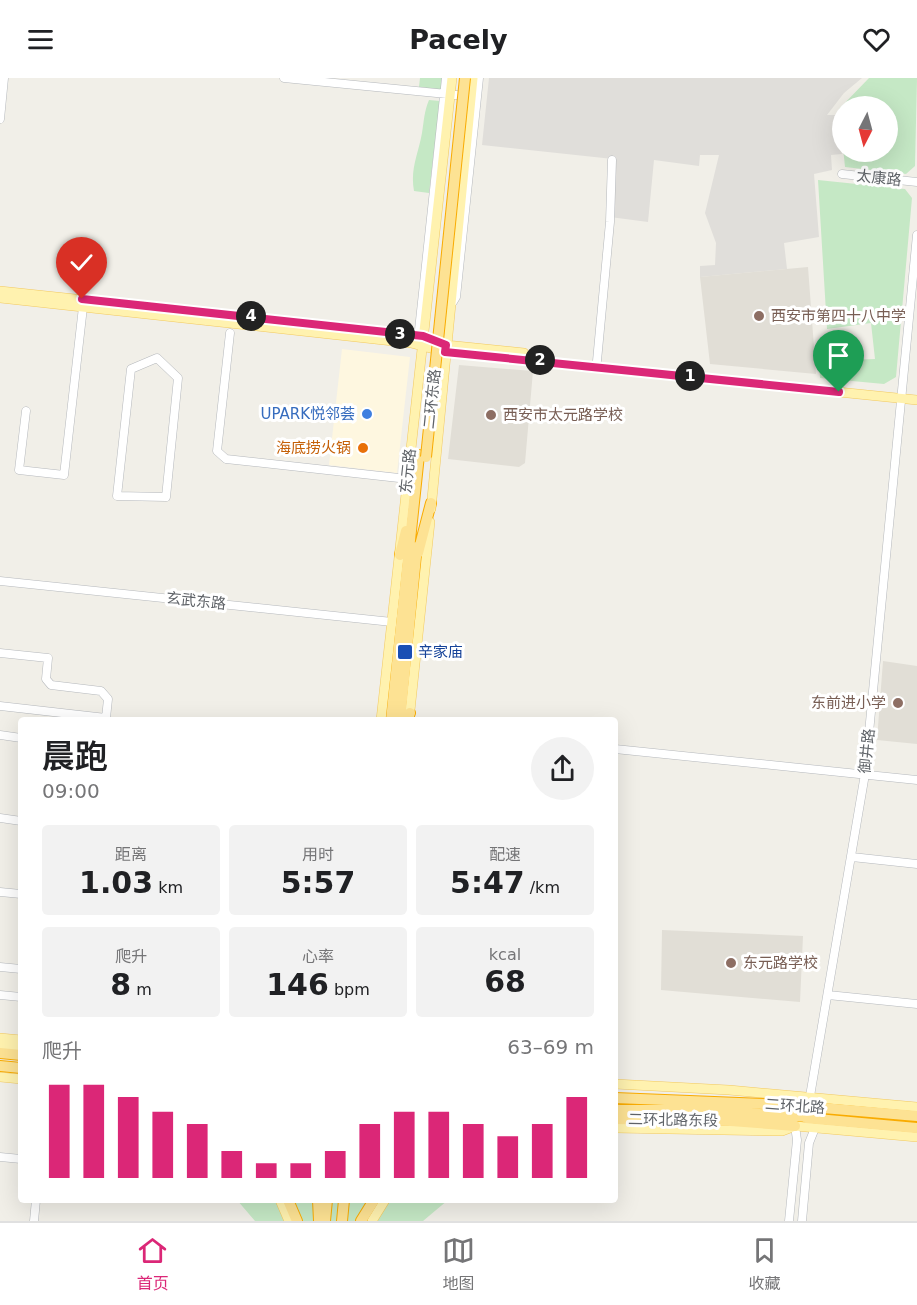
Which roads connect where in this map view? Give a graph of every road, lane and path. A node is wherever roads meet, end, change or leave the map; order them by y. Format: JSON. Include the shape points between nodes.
{"nodes":[{"id":1,"x":4,"y":78,"type":"edge"},
{"id":2,"x":284,"y":78,"type":"edge"},
{"id":3,"x":446,"y":78,"type":"edge"},
{"id":4,"x":452,"y":78,"type":"edge"},
{"id":5,"x":458,"y":78,"type":"edge"},
{"id":6,"x":465,"y":78,"type":"edge"},
{"id":7,"x":473,"y":78,"type":"edge"},
{"id":8,"x":479,"y":78,"type":"edge"},
{"id":9,"x":447,"y":95,"type":"junction"},
{"id":10,"x":474,"y":97,"type":"junction"},
{"id":11,"x":0,"y":119,"type":"edge"},
{"id":12,"x":612,"y":160,"type":"dead end"},
{"id":13,"x":842,"y":174,"type":"dead end"},
{"id":14,"x":917,"y":182,"type":"edge"},
{"id":15,"x":917,"y":235,"type":"edge"},
{"id":16,"x":0,"y":291,"type":"edge"},
{"id":17,"x":0,"y":298,"type":"edge"},
{"id":18,"x":83,"y":307,"type":"junction"},
{"id":19,"x":230,"y":333,"type":"dead end"},
{"id":20,"x":422,"y":340,"type":"junction"},
{"id":21,"x":446,"y":349,"type":"junction"},
{"id":22,"x":597,"y":361,"type":"junction"},
{"id":23,"x":917,"y":394,"type":"edge"},
{"id":24,"x":901,"y":395,"type":"junction"},
{"id":25,"x":917,"y":400,"type":"edge"},
{"id":26,"x":26,"y":411,"type":"dead end"},
{"id":27,"x":423,"y":456,"type":"junction"},
{"id":28,"x":408,"y":479,"type":"junction"},
{"id":29,"x":166,"y":497,"type":"joint"},
{"id":30,"x":415,"y":499,"type":"junction"},
{"id":31,"x":431,"y":503,"type":"junction"},
{"id":32,"x":400,"y":555,"type":"junction"},
{"id":33,"x":416,"y":559,"type":"junction"},
{"id":34,"x":0,"y":581,"type":"edge"},
{"id":35,"x":393,"y":622,"type":"junction"},
{"id":36,"x":0,"y":653,"type":"edge"},
{"id":37,"x":0,"y":706,"type":"edge"},
{"id":38,"x":74,"y":717,"type":"edge"},
{"id":39,"x":106,"y":717,"type":"edge"},
{"id":40,"x":381,"y":717,"type":"edge"},
{"id":41,"x":390,"y":717,"type":"edge"},
{"id":42,"x":400,"y":717,"type":"edge"},
{"id":43,"x":409,"y":717,"type":"edge"},
{"id":44,"x":0,"y":735,"type":"edge"},
{"id":45,"x":18,"y":738,"type":"edge"},
{"id":46,"x":618,"y":749,"type":"edge"},
{"id":47,"x":865,"y":772,"type":"junction"},
{"id":48,"x":917,"y":776,"type":"edge"},
{"id":49,"x":917,"y":780,"type":"edge"},
{"id":50,"x":0,"y":818,"type":"edge"},
{"id":51,"x":18,"y":821,"type":"edge"},
{"id":52,"x":852,"y":857,"type":"junction"},
{"id":53,"x":917,"y":864,"type":"edge"},
{"id":54,"x":0,"y":892,"type":"edge"},
{"id":55,"x":18,"y":894,"type":"edge"},
{"id":56,"x":0,"y":967,"type":"edge"},
{"id":57,"x":18,"y":969,"type":"edge"},
{"id":58,"x":0,"y":995,"type":"edge"},
{"id":59,"x":828,"y":995,"type":"junction"},
{"id":60,"x":18,"y":997,"type":"edge"},
{"id":61,"x":917,"y":1004,"type":"edge"},
{"id":62,"x":0,"y":1038,"type":"edge"},
{"id":63,"x":18,"y":1040,"type":"edge"},
{"id":64,"x":0,"y":1047,"type":"edge"},
{"id":65,"x":18,"y":1048,"type":"edge"},
{"id":66,"x":0,"y":1053,"type":"edge"},
{"id":67,"x":18,"y":1055,"type":"edge"},
{"id":68,"x":2,"y":1067,"type":"edge"},
{"id":69,"x":18,"y":1068,"type":"edge"},
{"id":70,"x":0,"y":1077,"type":"edge"},
{"id":71,"x":18,"y":1079,"type":"edge"},
{"id":72,"x":618,"y":1084,"type":"edge"},
{"id":73,"x":618,"y":1093,"type":"edge"},
{"id":74,"x":618,"y":1098,"type":"edge"},
{"id":75,"x":673,"y":1099,"type":"junction"},
{"id":76,"x":917,"y":1107,"type":"edge"},
{"id":77,"x":618,"y":1110,"type":"edge"},
{"id":78,"x":811,"y":1112,"type":"junction"},
{"id":79,"x":917,"y":1116,"type":"edge"},
{"id":80,"x":618,"y":1119,"type":"edge"},
{"id":81,"x":730,"y":1121,"type":"junction"},
{"id":82,"x":795,"y":1126,"type":"junction"},
{"id":83,"x":618,"y":1128,"type":"edge"},
{"id":84,"x":917,"y":1128,"type":"edge"},
{"id":85,"x":917,"y":1137,"type":"edge"},
{"id":86,"x":0,"y":1157,"type":"edge"},
{"id":87,"x":18,"y":1159,"type":"edge"},
{"id":88,"x":36,"y":1203,"type":"edge"},
{"id":89,"x":281,"y":1203,"type":"edge"},
{"id":90,"x":289,"y":1203,"type":"edge"},
{"id":91,"x":318,"y":1203,"type":"edge"},
{"id":92,"x":327,"y":1203,"type":"edge"},
{"id":93,"x":344,"y":1203,"type":"edge"},
{"id":94,"x":366,"y":1203,"type":"edge"},
{"id":95,"x":372,"y":1203,"type":"edge"},
{"id":96,"x":383,"y":1203,"type":"edge"},
{"id":97,"x":34,"y":1221,"type":"edge"},
{"id":98,"x":289,"y":1221,"type":"edge"},
{"id":99,"x":297,"y":1221,"type":"edge"},
{"id":100,"x":319,"y":1221,"type":"edge"},
{"id":101,"x":325,"y":1221,"type":"edge"},
{"id":102,"x":342,"y":1221,"type":"edge"},
{"id":103,"x":356,"y":1221,"type":"edge"},
{"id":104,"x":361,"y":1221,"type":"edge"},
{"id":105,"x":372,"y":1221,"type":"edge"},
{"id":106,"x":789,"y":1221,"type":"edge"},
{"id":107,"x":802,"y":1221,"type":"edge"}],
"edges":[{"from":1,"to":11,"type":"street"},
{"from":2,"to":9,"type":"street"},
{"from":3,"to":9,"type":"street"},
{"from":4,"to":9,"type":"main road","name":"东元路"},
{"from":5,"to":27,"type":"highway","name":"二环东路"},
{"from":6,"to":27,"type":"highway","name":"二环东路","bridge":true},
{"from":7,"to":10,"type":"main road","name":"东元路"},
{"from":8,"to":10,"type":"street"},
{"from":9,"to":10,"type":"street"},
{"from":9,"to":20,"type":"main road","name":"东元路"},
{"from":10,"to":21,"type":"main road","name":"东元路"},
{"from":12,"to":22,"type":"street"},
{"from":13,"to":14,"type":"street","name":"太康路"},
{"from":15,"to":24,"type":"street","name":"御井路"},
{"from":16,"to":20,"type":"main road"},
{"from":17,"to":18,"type":"main road"},
{"from":18,"to":20,"type":"main road"},
{"from":18,"to":26,"type":"street","via":[[64,475],[19,471]]},
{"from":19,"to":28,"type":"street","via":[[218,451],[226,459]]},
{"from":20,"to":21,"type":"main road"},
{"from":20,"to":28,"type":"main road","name":"东元路"},
{"from":21,"to":22,"type":"main road"},
{"from":21,"to":24,"type":"main road"},
{"from":21,"to":31,"type":"main road","name":"东元路"},
{"from":22,"to":24,"type":"main road"},
{"from":23,"to":24,"type":"main road"},
{"from":24,"to":25,"type":"main road"},
{"from":24,"to":47,"type":"street","name":"御井路"},
{"from":27,"to":30,"type":"highway"},
{"from":27,"to":33,"type":"highway","name":"二环东路"},
{"from":28,"to":32,"type":"main road","name":"东元路"},
{"from":29,"to":29,"type":"street","via":[[178,378],[157,358],[131,369],[117,496]]},
{"from":30,"to":32,"type":"highway"},
{"from":30,"to":41,"type":"highway"},
{"from":31,"to":33,"type":"highway"},
{"from":31,"to":43,"type":"main road","name":"东元路"},
{"from":32,"to":35,"type":"main road","name":"东元路"},
{"from":33,"to":42,"type":"highway","name":"二环东路"},
{"from":34,"to":35,"type":"street","name":"玄武东路"},
{"from":35,"to":40,"type":"main road","name":"东元路"},
{"from":36,"to":39,"type":"street","via":[[48,658],[46,679],[51,685],[101,691],[108,699]]},
{"from":37,"to":38,"type":"street"},
{"from":44,"to":45,"type":"street"},
{"from":46,"to":47,"type":"street"},
{"from":47,"to":48,"type":"street"},
{"from":47,"to":49,"type":"street"},
{"from":47,"to":52,"type":"street","name":"御井路"},
{"from":50,"to":51,"type":"street"},
{"from":52,"to":53,"type":"street"},
{"from":52,"to":59,"type":"street","name":"御井路"},
{"from":54,"to":55,"type":"street"},
{"from":56,"to":57,"type":"street"},
{"from":58,"to":60,"type":"street"},
{"from":59,"to":61,"type":"street"},
{"from":59,"to":78,"type":"street","name":"御井路"},
{"from":62,"to":63,"type":"main road"},
{"from":64,"to":65,"type":"highway"},
{"from":66,"to":67,"type":"highway"},
{"from":68,"to":69,"type":"highway"},
{"from":70,"to":71,"type":"main road"},
{"from":72,"to":78,"type":"main road"},
{"from":73,"to":75,"type":"highway"},
{"from":74,"to":75,"type":"highway"},
{"from":75,"to":78,"type":"highway","name":"二环北路","via":[[788,1105]]},
{"from":76,"to":78,"type":"main road"},
{"from":77,"to":78,"type":"highway","name":"二环北路"},
{"from":78,"to":79,"type":"highway","name":"二环北路"},
{"from":78,"to":81,"type":"highway","name":"二环北路"},
{"from":78,"to":82,"type":"main road"},
{"from":78,"to":84,"type":"highway","name":"二环北路"},
{"from":78,"to":85,"type":"main road"},
{"from":78,"to":107,"type":"street","name":"御井路"},
{"from":80,"to":81,"type":"highway","name":"二环北路东段"},
{"from":81,"to":82,"type":"highway"},
{"from":82,"to":83,"type":"main road","via":[[783,1131]]},
{"from":82,"to":106,"type":"street"},
{"from":86,"to":87,"type":"street"},
{"from":88,"to":97,"type":"street"},
{"from":89,"to":98,"type":"main road"},
{"from":90,"to":99,"type":"highway"},
{"from":91,"to":100,"type":"highway"},
{"from":92,"to":101,"type":"highway"},
{"from":93,"to":102,"type":"highway"},
{"from":94,"to":103,"type":"highway"},
{"from":95,"to":104,"type":"highway"},
{"from":96,"to":105,"type":"main road"}]}
